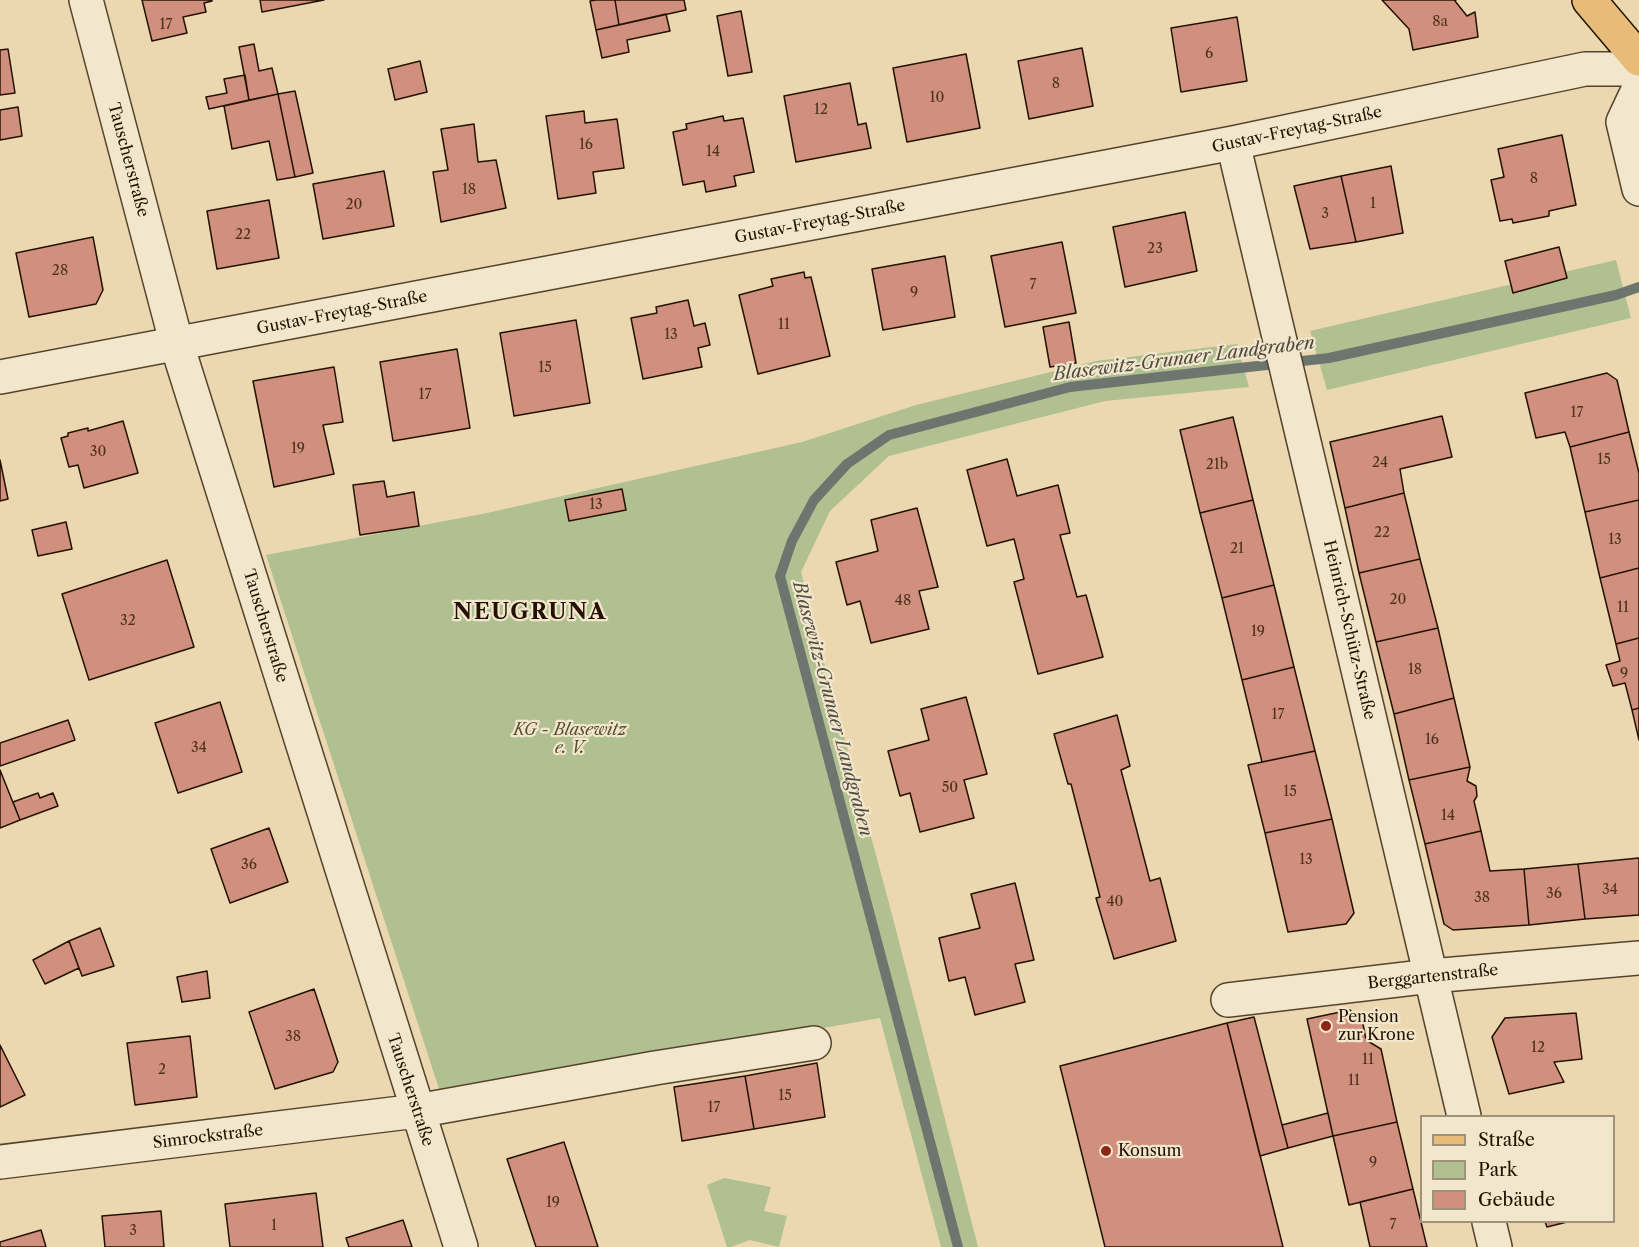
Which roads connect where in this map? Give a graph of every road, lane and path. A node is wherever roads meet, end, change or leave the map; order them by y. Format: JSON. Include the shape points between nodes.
{"nodes":[{"id":1,"x":86,"y":0,"type":"edge"},
{"id":2,"x":1589,"y":0,"type":"edge"},
{"id":3,"x":1639,"y":58,"type":"edge"},
{"id":4,"x":1639,"y":69,"type":"edge"},
{"id":5,"x":1639,"y":88,"type":"edge"},
{"id":6,"x":1233,"y":143,"type":"junction"},
{"id":7,"x":1639,"y":189,"type":"edge"},
{"id":8,"x":177,"y":345,"type":"junction"},
{"id":9,"x":0,"y":377,"type":"edge"},
{"id":10,"x":1639,"y":958,"type":"edge"},
{"id":11,"x":1431,"y":976,"type":"junction"},
{"id":12,"x":1228,"y":1000,"type":"dead end"},
{"id":13,"x":814,"y":1043,"type":"dead end"},
{"id":14,"x":417,"y":1111,"type":"junction"},
{"id":15,"x":1464,"y":1115,"type":"edge"},
{"id":16,"x":0,"y":1162,"type":"edge"},
{"id":17,"x":1489,"y":1223,"type":"edge"},
{"id":18,"x":461,"y":1247,"type":"edge"},
{"id":19,"x":1495,"y":1247,"type":"edge"}],
"edges":[{"from":1,"to":8,"type":"street","name":"Tauscherstraße"},
{"from":2,"to":3,"type":"main road"},
{"from":4,"to":6,"type":"street","name":"Gustav-Freytag-Straße","via":[[1585,69]]},
{"from":5,"to":7,"type":"street","via":[[1623,122]]},
{"from":6,"to":8,"type":"street","name":"Gustav-Freytag-Straße"},
{"from":6,"to":11,"type":"street","name":"Heinrich-Schütz-Straße"},
{"from":8,"to":9,"type":"street","name":"Gustav-Freytag-Straße"},
{"from":8,"to":14,"type":"street","name":"Tauscherstraße"},
{"from":10,"to":11,"type":"street","name":"Berggartenstraße"},
{"from":11,"to":12,"type":"street","name":"Berggartenstraße"},
{"from":11,"to":15,"type":"street","name":"Heinrich-Schütz-Straße"},
{"from":13,"to":14,"type":"street","name":"Simrockstraße"},
{"from":14,"to":16,"type":"street","name":"Simrockstraße"},
{"from":14,"to":18,"type":"street","name":"Tauscherstraße"},
{"from":17,"to":19,"type":"street"}]}
